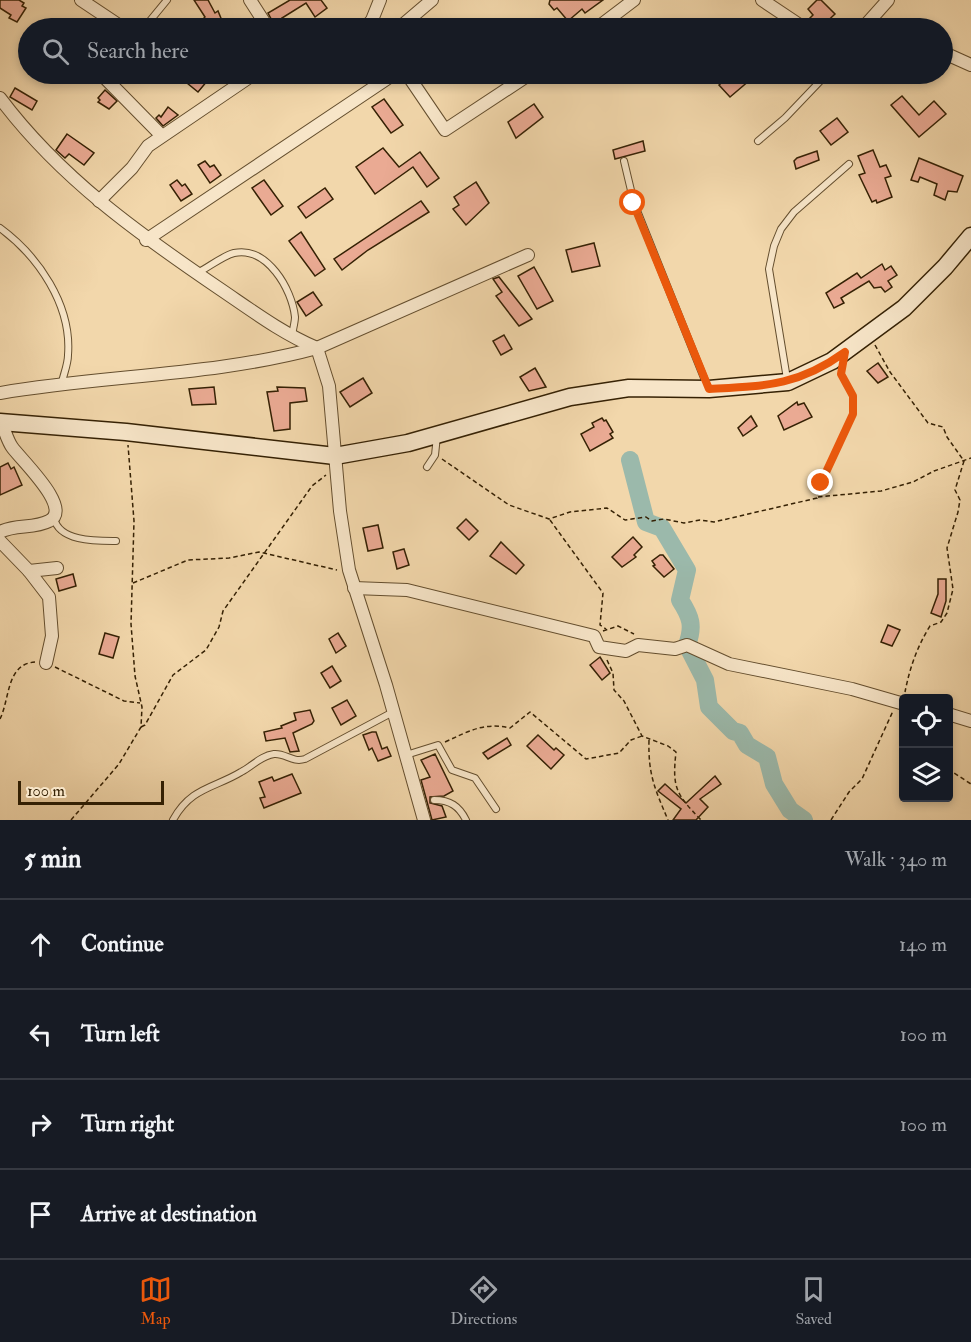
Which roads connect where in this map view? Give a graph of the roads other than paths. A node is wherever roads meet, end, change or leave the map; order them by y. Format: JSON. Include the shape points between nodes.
{"nodes":[{"id":1,"x":81,"y":0,"type":"edge"},
{"id":2,"x":167,"y":0,"type":"edge"},
{"id":3,"x":250,"y":0,"type":"edge"},
{"id":4,"x":380,"y":0,"type":"edge"},
{"id":5,"x":432,"y":0,"type":"edge"},
{"id":6,"x":634,"y":0,"type":"edge"},
{"id":7,"x":762,"y":0,"type":"edge"},
{"id":8,"x":888,"y":0,"type":"edge"},
{"id":9,"x":108,"y":18,"type":"edge"},
{"id":10,"x":152,"y":18,"type":"edge"},
{"id":11,"x":262,"y":18,"type":"edge"},
{"id":12,"x":374,"y":18,"type":"edge"},
{"id":13,"x":411,"y":18,"type":"edge"},
{"id":14,"x":610,"y":18,"type":"edge"},
{"id":15,"x":789,"y":18,"type":"edge"},
{"id":16,"x":872,"y":18,"type":"edge"},
{"id":17,"x":953,"y":57,"type":"edge"},
{"id":18,"x":971,"y":65,"type":"edge"},
{"id":19,"x":111,"y":84,"type":"edge"},
{"id":20,"x":239,"y":84,"type":"edge"},
{"id":21,"x":379,"y":84,"type":"edge"},
{"id":22,"x":415,"y":84,"type":"edge"},
{"id":23,"x":515,"y":84,"type":"edge"},
{"id":24,"x":817,"y":84,"type":"edge"},
{"id":25,"x":0,"y":98,"type":"edge"},
{"id":26,"x":161,"y":135,"type":"junction"},
{"id":27,"x":758,"y":141,"type":"dead end"},
{"id":28,"x":624,"y":161,"type":"dead end"},
{"id":29,"x":849,"y":164,"type":"dead end"},
{"id":30,"x":99,"y":201,"type":"junction"},
{"id":31,"x":0,"y":228,"type":"edge"},
{"id":32,"x":971,"y":236,"type":"edge"},
{"id":33,"x":146,"y":240,"type":"junction"},
{"id":34,"x":528,"y":255,"type":"dead end"},
{"id":35,"x":196,"y":273,"type":"junction"},
{"id":36,"x":292,"y":336,"type":"junction"},
{"id":37,"x":317,"y":348,"type":"junction"},
{"id":38,"x":62,"y":382,"type":"junction"},
{"id":39,"x":788,"y":382,"type":"junction"},
{"id":40,"x":709,"y":389,"type":"junction"},
{"id":41,"x":0,"y":393,"type":"edge"},
{"id":42,"x":1,"y":422,"type":"edge"},
{"id":43,"x":437,"y":435,"type":"junction"},
{"id":44,"x":335,"y":461,"type":"junction"},
{"id":45,"x":427,"y":467,"type":"dead end"},
{"id":46,"x":54,"y":518,"type":"junction"},
{"id":47,"x":0,"y":532,"type":"edge"},
{"id":48,"x":0,"y":541,"type":"edge"},
{"id":49,"x":116,"y":541,"type":"dead end"},
{"id":50,"x":57,"y":568,"type":"dead end"},
{"id":51,"x":29,"y":571,"type":"junction"},
{"id":52,"x":354,"y":588,"type":"junction"},
{"id":53,"x":46,"y":663,"type":"road end"},
{"id":54,"x":899,"y":701,"type":"edge"},
{"id":55,"x":393,"y":712,"type":"junction"},
{"id":56,"x":953,"y":716,"type":"edge"},
{"id":57,"x":971,"y":721,"type":"edge"},
{"id":58,"x":406,"y":755,"type":"junction"},
{"id":59,"x":434,"y":800,"type":"dead end"},
{"id":60,"x":496,"y":809,"type":"dead end"},
{"id":61,"x":173,"y":820,"type":"edge"},
{"id":62,"x":424,"y":820,"type":"edge"},
{"id":63,"x":466,"y":820,"type":"edge"}],
"edges":[{"from":1,"to":9,"type":"street"},
{"from":2,"to":10,"type":"lane"},
{"from":3,"to":11,"type":"street"},
{"from":4,"to":12,"type":"street"},
{"from":5,"to":13,"type":"street"},
{"from":6,"to":14,"type":"street"},
{"from":7,"to":15,"type":"street"},
{"from":8,"to":16,"type":"street"},
{"from":17,"to":18,"type":"street"},
{"from":19,"to":26,"type":"street"},
{"from":20,"to":26,"type":"street"},
{"from":21,"to":33,"type":"street"},
{"from":22,"to":23,"type":"street","via":[[445,130]]},
{"from":24,"to":27,"type":"lane"},
{"from":25,"to":30,"type":"street","via":[[48,153]]},
{"from":26,"to":30,"type":"street"},
{"from":28,"to":40,"type":"lane","via":[[633,203]]},
{"from":29,"to":39,"type":"lane","via":[[794,212],[774,246],[769,269]]},
{"from":30,"to":33,"type":"street"},
{"from":31,"to":38,"type":"lane","via":[[32,255],[59,301],[67,327],[68,355]]},
{"from":32,"to":39,"type":"street","via":[[925,288],[868,335],[818,370]]},
{"from":33,"to":35,"type":"street"},
{"from":34,"to":37,"type":"street"},
{"from":35,"to":36,"type":"street"},
{"from":35,"to":36,"type":"lane","via":[[234,253],[263,258],[276,271],[285,289],[295,317]]},
{"from":36,"to":37,"type":"street"},
{"from":37,"to":38,"type":"street","via":[[249,364]]},
{"from":37,"to":44,"type":"street","via":[[329,386]]},
{"from":38,"to":41,"type":"street"},
{"from":39,"to":40,"type":"street"},
{"from":40,"to":43,"type":"street","via":[[629,388],[570,397]]},
{"from":42,"to":44,"type":"street","via":[[126,432]]},
{"from":42,"to":46,"type":"street","via":[[11,446],[57,505]]},
{"from":43,"to":44,"type":"street"},
{"from":43,"to":45,"type":"lane","via":[[435,455]]},
{"from":44,"to":52,"type":"street"},
{"from":46,"to":47,"type":"street","via":[[44,524]]},
{"from":46,"to":49,"type":"lane","via":[[65,534]]},
{"from":48,"to":51,"type":"street"},
{"from":50,"to":51,"type":"street"},
{"from":51,"to":53,"type":"street","via":[[49,597],[52,636]]},
{"from":52,"to":54,"type":"street","via":[[407,590],[626,651],[638,645],[675,649],[687,645],[729,664]]},
{"from":52,"to":55,"type":"street"},
{"from":55,"to":58,"type":"street"},
{"from":55,"to":61,"type":"lane","via":[[305,759],[293,761],[280,754],[264,757],[242,772],[207,786]]},
{"from":56,"to":57,"type":"street"},
{"from":58,"to":60,"type":"lane","via":[[438,745],[452,770],[476,778]]},
{"from":58,"to":62,"type":"street"},
{"from":59,"to":63,"type":"lane","via":[[460,808]]}]}
